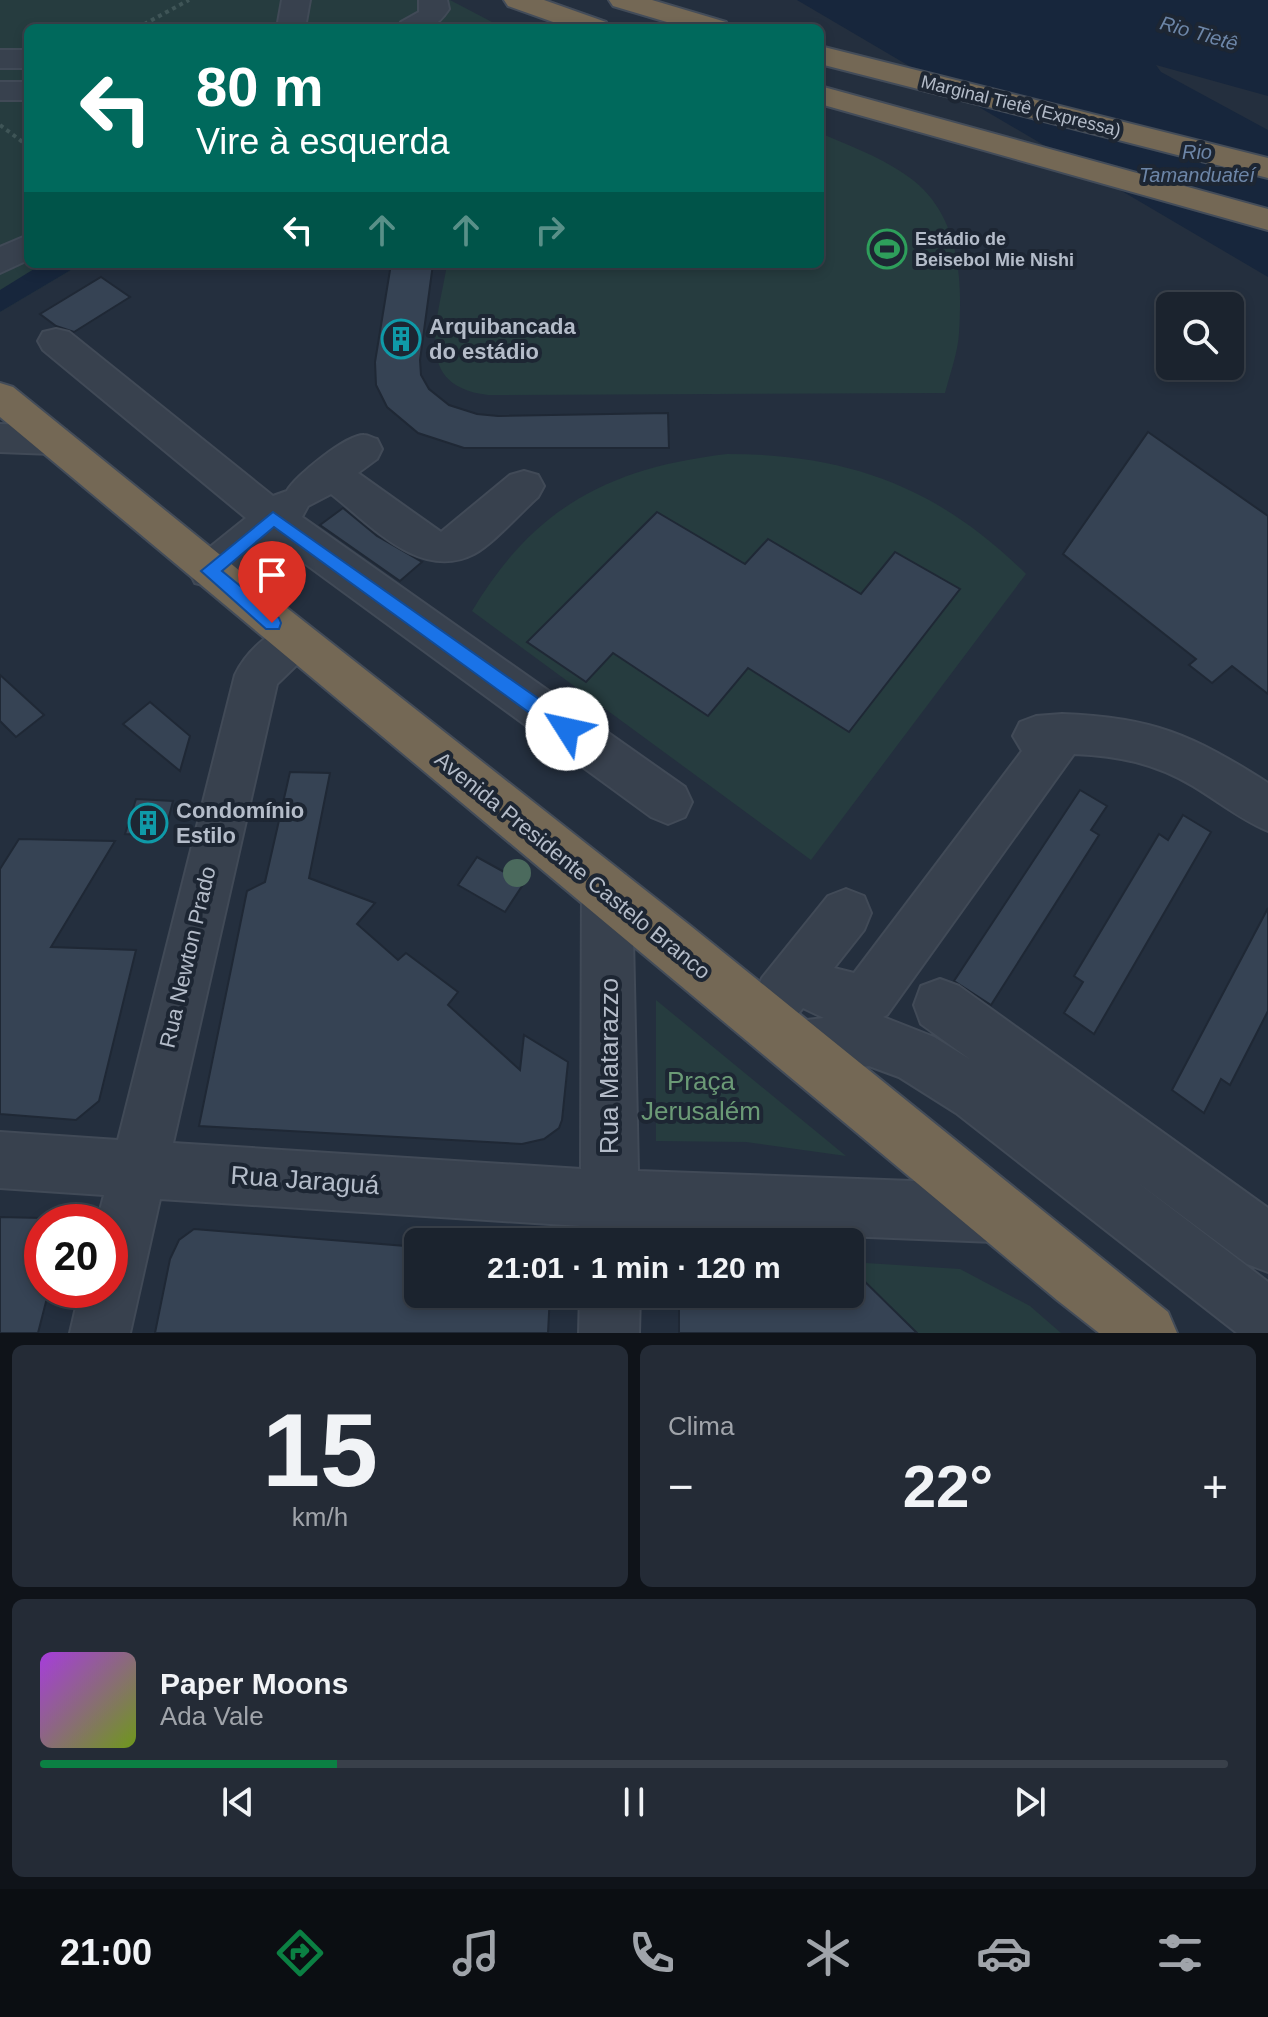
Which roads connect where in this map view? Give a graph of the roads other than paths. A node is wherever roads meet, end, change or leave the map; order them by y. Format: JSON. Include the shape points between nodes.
{"nodes":[{"id":1,"x":296,"y":0,"type":"edge"},
{"id":2,"x":433,"y":0,"type":"edge"},
{"id":3,"x":518,"y":0,"type":"edge"},
{"id":4,"x":623,"y":0,"type":"edge"},
{"id":5,"x":292,"y":24,"type":"edge"},
{"id":6,"x":418,"y":24,"type":"edge"},
{"id":7,"x":585,"y":24,"type":"edge"},
{"id":8,"x":703,"y":24,"type":"edge"},
{"id":9,"x":824,"y":57,"type":"edge"},
{"id":10,"x":0,"y":59,"type":"edge"},
{"id":11,"x":24,"y":59,"type":"edge"},
{"id":12,"x":0,"y":91,"type":"edge"},
{"id":13,"x":24,"y":91,"type":"edge"},
{"id":14,"x":824,"y":96,"type":"edge"},
{"id":15,"x":1268,"y":168,"type":"edge"},
{"id":16,"x":1268,"y":220,"type":"edge"},
{"id":17,"x":24,"y":248,"type":"edge"},
{"id":18,"x":0,"y":262,"type":"edge"},
{"id":19,"x":56,"y":341,"type":"dead end"},
{"id":20,"x":0,"y":396,"type":"edge"},
{"id":21,"x":0,"y":438,"type":"edge"},
{"id":22,"x":52,"y":440,"type":"junction"},
{"id":23,"x":363,"y":449,"type":"dead end"},
{"id":24,"x":524,"y":486,"type":"dead end"},
{"id":25,"x":298,"y":498,"type":"junction"},
{"id":26,"x":210,"y":571,"type":"junction"},
{"id":27,"x":293,"y":641,"type":"junction"},
{"id":28,"x":668,"y":802,"type":"dead end"},
{"id":29,"x":1268,"y":809,"type":"edge"},
{"id":30,"x":607,"y":891,"type":"junction"},
{"id":31,"x":846,"y":913,"type":"dead end"},
{"id":32,"x":797,"y":975,"type":"junction"},
{"id":33,"x":940,"y":1005,"type":"dead end"},
{"id":34,"x":780,"y":1034,"type":"junction"},
{"id":35,"x":0,"y":1160,"type":"edge"},
{"id":36,"x":136,"y":1168,"type":"junction"},
{"id":37,"x":128,"y":1205,"type":"edge"},
{"id":38,"x":994,"y":1213,"type":"junction"},
{"id":39,"x":610,"y":1220,"type":"edge"},
{"id":40,"x":1268,"y":1243,"type":"edge"},
{"id":41,"x":106,"y":1308,"type":"edge"},
{"id":42,"x":610,"y":1308,"type":"edge"},
{"id":43,"x":1268,"y":1319,"type":"edge"},
{"id":44,"x":100,"y":1333,"type":"edge"},
{"id":45,"x":609,"y":1333,"type":"edge"},
{"id":46,"x":1147,"y":1333,"type":"edge"}],
"edges":[{"from":1,"to":5,"type":"street"},
{"from":2,"to":6,"type":"street","via":[[435,9]]},
{"from":3,"to":7,"type":"highway"},
{"from":4,"to":8,"type":"highway"},
{"from":9,"to":15,"type":"highway","name":"Marginal Tietê (Expressa)"},
{"from":10,"to":11,"type":"street"},
{"from":12,"to":13,"type":"street"},
{"from":14,"to":16,"type":"highway"},
{"from":17,"to":18,"type":"street"},
{"from":19,"to":25,"type":"street"},
{"from":20,"to":22,"type":"highway","name":"Avenida Presidente Castelo Branco"},
{"from":21,"to":22,"type":"street"},
{"from":22,"to":26,"type":"highway","name":"Avenida Presidente Castelo Branco"},
{"from":23,"to":25,"type":"street"},
{"from":24,"to":25,"type":"street","via":[[460,542],[441,548]]},
{"from":25,"to":26,"type":"street"},
{"from":25,"to":28,"type":"street"},
{"from":26,"to":27,"type":"highway","name":"Avenida Presidente Castelo Branco"},
{"from":27,"to":30,"type":"highway","name":"Avenida Presidente Castelo Branco"},
{"from":27,"to":36,"type":"street","name":"Rua Newton Prado","via":[[257,675]]},
{"from":29,"to":32,"type":"street","via":[[1175,750],[1138,738],[1049,735],[869,997],[853,1003],[834,998]]},
{"from":30,"to":34,"type":"highway","name":"Avenida Presidente Castelo Branco"},
{"from":30,"to":39,"type":"street","name":"Rua Matarazzo"},
{"from":31,"to":32,"type":"street"},
{"from":32,"to":34,"type":"street"},
{"from":33,"to":40,"type":"street"},
{"from":34,"to":38,"type":"highway","name":"Avenida Presidente Castelo Branco"},
{"from":34,"to":43,"type":"street","via":[[869,1039],[915,1056],[975,1094]]},
{"from":35,"to":36,"type":"street","name":"Rua Jaraguá"},
{"from":36,"to":37,"type":"street","name":"Rua Newton Prado"},
{"from":36,"to":39,"type":"street","name":"Rua Jaraguá"},
{"from":38,"to":39,"type":"street"},
{"from":38,"to":46,"type":"highway","name":"Avenida Presidente Castelo Branco"},
{"from":41,"to":44,"type":"street","name":"Rua Newton Prado"},
{"from":42,"to":45,"type":"street"}]}
